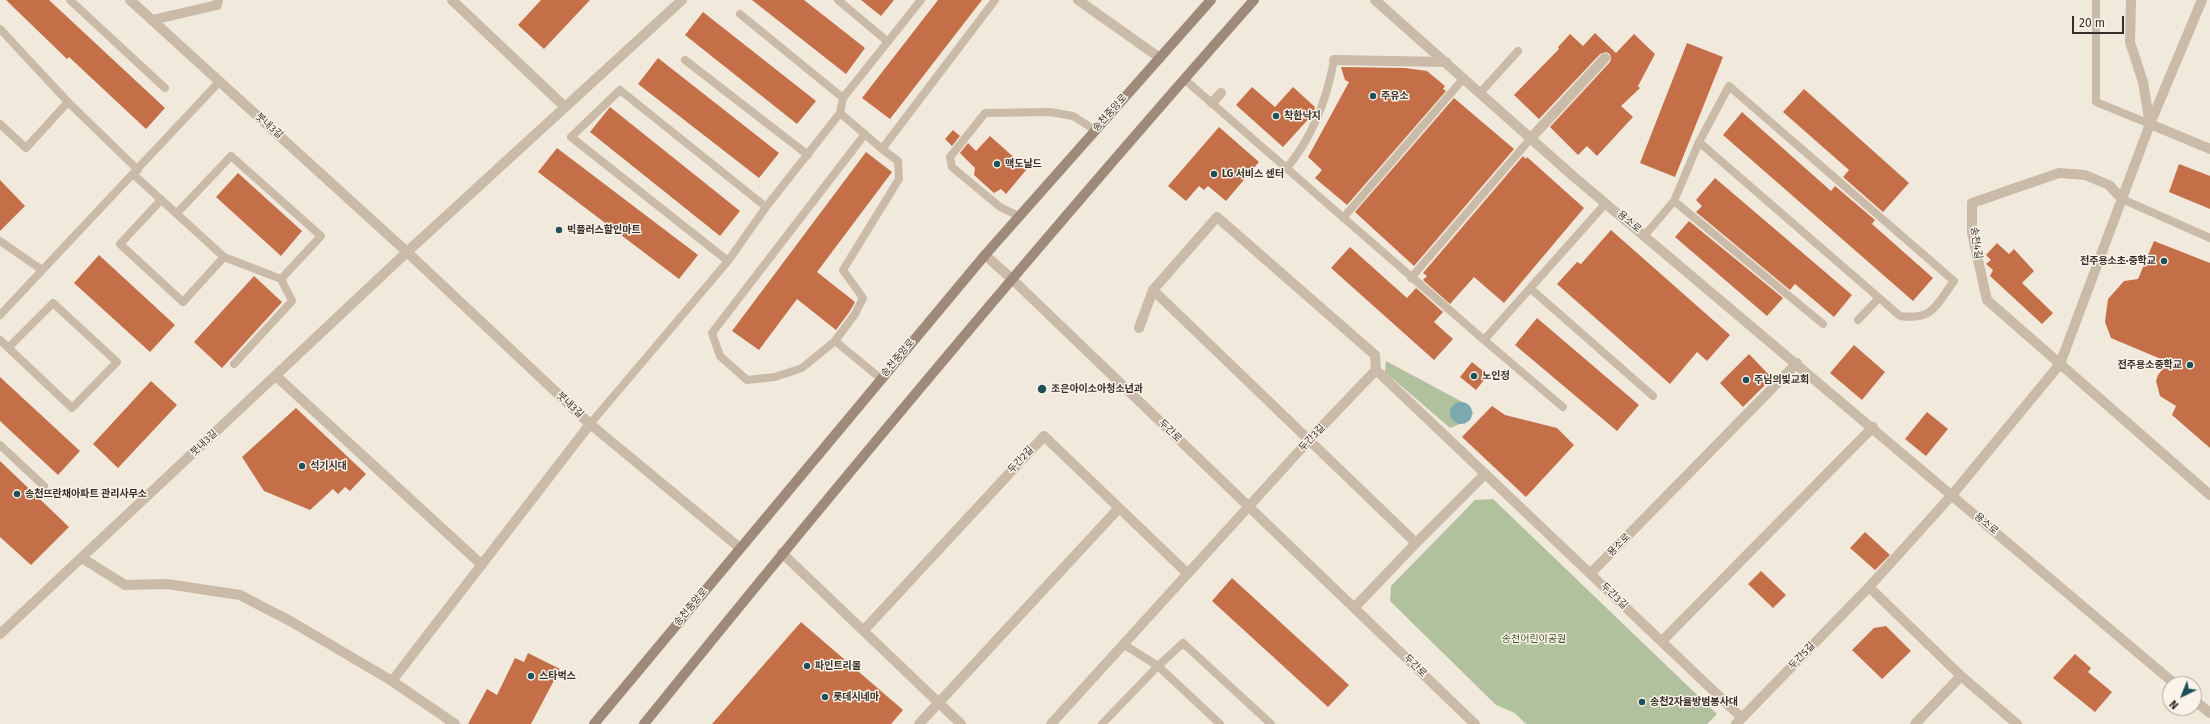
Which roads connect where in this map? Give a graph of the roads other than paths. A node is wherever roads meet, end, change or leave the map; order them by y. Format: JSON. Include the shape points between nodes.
{"nodes":[{"id":1,"x":70,"y":0,"type":"edge"},
{"id":2,"x":130,"y":0,"type":"edge"},
{"id":3,"x":218,"y":0,"type":"edge"},
{"id":4,"x":452,"y":0,"type":"edge"},
{"id":5,"x":682,"y":0,"type":"edge"},
{"id":6,"x":838,"y":0,"type":"edge"},
{"id":7,"x":921,"y":0,"type":"edge"},
{"id":8,"x":995,"y":0,"type":"edge"},
{"id":9,"x":1078,"y":0,"type":"edge"},
{"id":10,"x":1211,"y":0,"type":"edge"},
{"id":11,"x":1254,"y":0,"type":"edge"},
{"id":12,"x":1375,"y":0,"type":"edge"},
{"id":13,"x":2096,"y":0,"type":"edge"},
{"id":14,"x":2131,"y":0,"type":"edge"},
{"id":15,"x":2202,"y":0,"type":"edge"},
{"id":16,"x":740,"y":14,"type":"dead end"},
{"id":17,"x":152,"y":20,"type":"junction"},
{"id":18,"x":2,"y":34,"type":"edge"},
{"id":19,"x":887,"y":40,"type":"junction"},
{"id":20,"x":1518,"y":51,"type":"dead end"},
{"id":21,"x":1160,"y":58,"type":"junction"},
{"id":22,"x":1605,"y":58,"type":"dead end"},
{"id":23,"x":685,"y":60,"type":"dead end"},
{"id":24,"x":1334,"y":60,"type":"joint"},
{"id":25,"x":1446,"y":62,"type":"junction"},
{"id":26,"x":1464,"y":78,"type":"junction"},
{"id":27,"x":1184,"y":79,"type":"junction"},
{"id":28,"x":220,"y":81,"type":"junction"},
{"id":29,"x":165,"y":88,"type":"dead end"},
{"id":30,"x":1221,"y":92,"type":"dead end"},
{"id":31,"x":1480,"y":93,"type":"junction"},
{"id":32,"x":843,"y":98,"type":"junction"},
{"id":33,"x":68,"y":102,"type":"junction"},
{"id":34,"x":1212,"y":103,"type":"junction"},
{"id":35,"x":566,"y":107,"type":"junction"},
{"id":36,"x":840,"y":113,"type":"junction"},
{"id":37,"x":0,"y":124,"type":"edge"},
{"id":38,"x":2150,"y":124,"type":"junction"},
{"id":39,"x":1095,"y":130,"type":"junction"},
{"id":40,"x":865,"y":134,"type":"junction"},
{"id":41,"x":1531,"y":138,"type":"junction"},
{"id":42,"x":1699,"y":142,"type":"junction"},
{"id":43,"x":882,"y":148,"type":"junction"},
{"id":44,"x":2210,"y":148,"type":"edge"},
{"id":45,"x":808,"y":155,"type":"junction"},
{"id":46,"x":1286,"y":169,"type":"junction"},
{"id":47,"x":136,"y":172,"type":"junction"},
{"id":48,"x":2122,"y":199,"type":"junction"},
{"id":49,"x":160,"y":200,"type":"junction"},
{"id":50,"x":1674,"y":201,"type":"junction"},
{"id":51,"x":1606,"y":203,"type":"junction"},
{"id":52,"x":766,"y":207,"type":"junction"},
{"id":53,"x":177,"y":213,"type":"junction"},
{"id":54,"x":1018,"y":216,"type":"junction"},
{"id":55,"x":1343,"y":218,"type":"junction"},
{"id":56,"x":1645,"y":235,"type":"junction"},
{"id":57,"x":2210,"y":238,"type":"edge"},
{"id":58,"x":0,"y":241,"type":"edge"},
{"id":59,"x":407,"y":252,"type":"junction"},
{"id":60,"x":985,"y":255,"type":"junction"},
{"id":61,"x":224,"y":257,"type":"junction"},
{"id":62,"x":728,"y":261,"type":"junction"},
{"id":63,"x":42,"y":270,"type":"junction"},
{"id":64,"x":1411,"y":278,"type":"junction"},
{"id":65,"x":281,"y":279,"type":"junction"},
{"id":66,"x":1013,"y":280,"type":"junction"},
{"id":67,"x":1531,"y":289,"type":"junction"},
{"id":68,"x":1153,"y":290,"type":"junction"},
{"id":69,"x":1879,"y":298,"type":"junction"},
{"id":70,"x":0,"y":315,"type":"edge"},
{"id":71,"x":1858,"y":320,"type":"dead end"},
{"id":72,"x":1823,"y":324,"type":"dead end"},
{"id":73,"x":1139,"y":328,"type":"dead end"},
{"id":74,"x":0,"y":340,"type":"edge"},
{"id":75,"x":1484,"y":340,"type":"junction"},
{"id":76,"x":835,"y":341,"type":"junction"},
{"id":77,"x":9,"y":347,"type":"junction"},
{"id":78,"x":1797,"y":363,"type":"junction"},
{"id":79,"x":234,"y":364,"type":"dead end"},
{"id":80,"x":2060,"y":364,"type":"junction"},
{"id":81,"x":1376,"y":370,"type":"junction"},
{"id":82,"x":276,"y":376,"type":"junction"},
{"id":83,"x":880,"y":378,"type":"junction"},
{"id":84,"x":1653,"y":396,"type":"dead end"},
{"id":85,"x":1563,"y":408,"type":"dead end"},
{"id":86,"x":590,"y":424,"type":"junction"},
{"id":87,"x":1873,"y":427,"type":"junction"},
{"id":88,"x":1310,"y":439,"type":"junction"},
{"id":89,"x":0,"y":445,"type":"edge"},
{"id":90,"x":1484,"y":475,"type":"junction"},
{"id":91,"x":44,"y":486,"type":"dead end"},
{"id":92,"x":1952,"y":495,"type":"junction"},
{"id":93,"x":2210,"y":495,"type":"edge"},
{"id":94,"x":1249,"y":506,"type":"junction"},
{"id":95,"x":1119,"y":508,"type":"junction"},
{"id":96,"x":1416,"y":542,"type":"junction"},
{"id":97,"x":740,"y":548,"type":"junction"},
{"id":98,"x":782,"y":553,"type":"junction"},
{"id":99,"x":82,"y":558,"type":"junction"},
{"id":100,"x":482,"y":565,"type":"junction"},
{"id":101,"x":1187,"y":573,"type":"junction"},
{"id":102,"x":1591,"y":574,"type":"junction"},
{"id":103,"x":1868,"y":587,"type":"junction"},
{"id":104,"x":1355,"y":607,"type":"junction"},
{"id":105,"x":864,"y":630,"type":"junction"},
{"id":106,"x":0,"y":634,"type":"edge"},
{"id":107,"x":1662,"y":641,"type":"junction"},
{"id":108,"x":1123,"y":644,"type":"junction"},
{"id":109,"x":1158,"y":666,"type":"junction"},
{"id":110,"x":1961,"y":676,"type":"junction"},
{"id":111,"x":2166,"y":676,"type":"edge"},
{"id":112,"x":392,"y":681,"type":"junction"},
{"id":113,"x":939,"y":702,"type":"junction"},
{"id":114,"x":2202,"y":706,"type":"edge"},
{"id":115,"x":2210,"y":713,"type":"edge"},
{"id":116,"x":1739,"y":721,"type":"edge"},
{"id":117,"x":455,"y":724,"type":"edge"},
{"id":118,"x":594,"y":724,"type":"edge"},
{"id":119,"x":644,"y":724,"type":"edge"},
{"id":120,"x":919,"y":724,"type":"edge"},
{"id":121,"x":961,"y":724,"type":"edge"},
{"id":122,"x":1051,"y":724,"type":"edge"},
{"id":123,"x":1102,"y":724,"type":"edge"},
{"id":124,"x":1220,"y":724,"type":"edge"},
{"id":125,"x":1270,"y":724,"type":"edge"},
{"id":126,"x":1475,"y":724,"type":"edge"},
{"id":127,"x":1914,"y":724,"type":"edge"},
{"id":128,"x":2017,"y":724,"type":"edge"}],
"edges":[{"from":1,"to":29,"type":"lane"},
{"from":2,"to":17,"type":"street","name":"붓내3길"},
{"from":3,"to":17,"type":"street","via":[[217,5]]},
{"from":4,"to":35,"type":"street"},
{"from":5,"to":35,"type":"street"},
{"from":6,"to":19,"type":"lane"},
{"from":7,"to":19,"type":"lane"},
{"from":8,"to":43,"type":"lane"},
{"from":9,"to":21,"type":"street"},
{"from":10,"to":21,"type":"street","name":"송천중앙로"},
{"from":11,"to":27,"type":"street"},
{"from":12,"to":25,"type":"street","name":"용소로"},
{"from":13,"to":38,"type":"lane","via":[[2096,102]]},
{"from":14,"to":38,"type":"street","via":[[2130,42],[2143,82]]},
{"from":15,"to":38,"type":"street"},
{"from":16,"to":32,"type":"lane"},
{"from":17,"to":28,"type":"street","name":"붓내3길"},
{"from":18,"to":33,"type":"lane"},
{"from":19,"to":32,"type":"lane"},
{"from":20,"to":31,"type":"lane"},
{"from":21,"to":39,"type":"street","name":"송천중앙로"},
{"from":22,"to":41,"type":"street"},
{"from":23,"to":45,"type":"lane"},
{"from":24,"to":25,"type":"street"},
{"from":24,"to":46,"type":"lane","via":[[1328,90],[1318,114],[1300,152]]},
{"from":25,"to":26,"type":"street","name":"용소로"},
{"from":26,"to":31,"type":"street","name":"용소로"},
{"from":26,"to":55,"type":"lane"},
{"from":27,"to":34,"type":"lane"},
{"from":27,"to":66,"type":"street"},
{"from":28,"to":47,"type":"lane"},
{"from":28,"to":59,"type":"street","name":"붓내3길"},
{"from":30,"to":34,"type":"street"},
{"from":31,"to":41,"type":"street","name":"용소로"},
{"from":32,"to":36,"type":"lane"},
{"from":33,"to":37,"type":"lane","via":[[26,148]]},
{"from":33,"to":47,"type":"lane"},
{"from":34,"to":46,"type":"lane"},
{"from":35,"to":59,"type":"street"},
{"from":36,"to":40,"type":"lane"},
{"from":36,"to":45,"type":"lane"},
{"from":38,"to":44,"type":"street"},
{"from":38,"to":48,"type":"street"},
{"from":39,"to":54,"type":"street","name":"송천중앙로"},
{"from":39,"to":54,"type":"lane","via":[[1073,116],[1050,112],[985,113],[950,157],[952,166],[1000,207]]},
{"from":40,"to":43,"type":"lane"},
{"from":40,"to":76,"type":"lane","via":[[712,333],[720,356],[746,380],[775,377],[802,368]]},
{"from":41,"to":51,"type":"street","name":"용소로"},
{"from":41,"to":64,"type":"lane"},
{"from":42,"to":50,"type":"lane"},
{"from":42,"to":69,"type":"lane"},
{"from":42,"to":69,"type":"lane","via":[[1729,86],[1954,281],[1929,313],[1915,319],[1900,316]]},
{"from":43,"to":76,"type":"lane","via":[[898,161],[899,179],[843,270],[863,298],[855,314]]},
{"from":45,"to":52,"type":"lane"},
{"from":46,"to":55,"type":"lane"},
{"from":47,"to":49,"type":"lane"},
{"from":47,"to":63,"type":"lane"},
{"from":48,"to":57,"type":"lane"},
{"from":48,"to":80,"type":"street"},
{"from":48,"to":80,"type":"street","name":"송천4길","via":[[2108,185],[2085,175],[2059,173],[1972,203],[1972,233],[1987,300]]},
{"from":49,"to":53,"type":"lane"},
{"from":49,"to":61,"type":"lane","via":[[120,244],[183,302]]},
{"from":50,"to":56,"type":"lane"},
{"from":50,"to":72,"type":"lane"},
{"from":51,"to":56,"type":"street","name":"용소로"},
{"from":51,"to":67,"type":"lane"},
{"from":52,"to":62,"type":"lane"},
{"from":52,"to":62,"type":"lane","via":[[620,90],[571,137]]},
{"from":53,"to":61,"type":"lane"},
{"from":53,"to":65,"type":"lane","via":[[231,156],[321,236]]},
{"from":54,"to":60,"type":"street","name":"송천중앙로"},
{"from":55,"to":64,"type":"lane"},
{"from":56,"to":78,"type":"street","name":"용소로"},
{"from":58,"to":63,"type":"lane"},
{"from":59,"to":82,"type":"street","name":"붓내3길"},
{"from":59,"to":86,"type":"street","name":"붓내3길"},
{"from":60,"to":66,"type":"street","name":"두간로"},
{"from":60,"to":83,"type":"street","name":"송천중앙로"},
{"from":61,"to":65,"type":"lane"},
{"from":62,"to":86,"type":"lane"},
{"from":63,"to":70,"type":"lane"},
{"from":64,"to":75,"type":"lane"},
{"from":65,"to":79,"type":"lane","via":[[292,302]]},
{"from":66,"to":94,"type":"street","name":"두간로"},
{"from":66,"to":98,"type":"street"},
{"from":67,"to":75,"type":"lane"},
{"from":67,"to":84,"type":"lane"},
{"from":68,"to":73,"type":"street"},
{"from":68,"to":81,"type":"street","via":[[1217,217],[1375,355]]},
{"from":68,"to":88,"type":"street"},
{"from":69,"to":71,"type":"lane"},
{"from":74,"to":77,"type":"lane"},
{"from":75,"to":85,"type":"lane"},
{"from":76,"to":83,"type":"lane"},
{"from":77,"to":77,"type":"lane","via":[[72,408],[116,362],[53,303]]},
{"from":78,"to":87,"type":"street","name":"용소로"},
{"from":78,"to":102,"type":"street","name":"용소로"},
{"from":80,"to":92,"type":"street"},
{"from":80,"to":93,"type":"street"},
{"from":81,"to":88,"type":"street","name":"두간3길"},
{"from":81,"to":90,"type":"street","name":"두간3길"},
{"from":82,"to":99,"type":"street","name":"붓내3길"},
{"from":82,"to":100,"type":"street"},
{"from":83,"to":97,"type":"street","name":"송천중앙로"},
{"from":86,"to":97,"type":"street","name":"붓내3길"},
{"from":86,"to":100,"type":"street"},
{"from":87,"to":92,"type":"street","name":"용소로"},
{"from":87,"to":107,"type":"street"},
{"from":88,"to":94,"type":"street","name":"두간3길"},
{"from":88,"to":96,"type":"street"},
{"from":89,"to":91,"type":"lane"},
{"from":90,"to":96,"type":"street"},
{"from":90,"to":102,"type":"street","name":"두간3길"},
{"from":92,"to":103,"type":"street","name":"두간5길"},
{"from":92,"to":111,"type":"street","name":"용소로"},
{"from":94,"to":101,"type":"street","name":"두간3길"},
{"from":94,"to":104,"type":"street","name":"두간로"},
{"from":95,"to":101,"type":"street","name":"두간2길"},
{"from":95,"to":105,"type":"street","name":"두간2길","via":[[1044,436]]},
{"from":95,"to":113,"type":"street"},
{"from":96,"to":104,"type":"street"},
{"from":97,"to":118,"type":"street","name":"송천중앙로"},
{"from":98,"to":105,"type":"street"},
{"from":98,"to":119,"type":"street"},
{"from":99,"to":106,"type":"street","name":"붓내3길"},
{"from":99,"to":112,"type":"street","via":[[125,585],[167,584],[240,595],[292,622]]},
{"from":100,"to":112,"type":"street"},
{"from":101,"to":108,"type":"street","name":"두간3길"},
{"from":102,"to":107,"type":"street","name":"두간3길"},
{"from":103,"to":110,"type":"street"},
{"from":103,"to":116,"type":"street","name":"두간5길"},
{"from":104,"to":126,"type":"street","name":"두간로"},
{"from":105,"to":113,"type":"street"},
{"from":107,"to":116,"type":"street","name":"두간3길"},
{"from":108,"to":109,"type":"lane"},
{"from":108,"to":122,"type":"street","name":"두간3길"},
{"from":109,"to":123,"type":"lane"},
{"from":109,"to":124,"type":"lane"},
{"from":109,"to":125,"type":"lane","via":[[1183,643]]},
{"from":110,"to":127,"type":"street"},
{"from":110,"to":128,"type":"street"},
{"from":112,"to":117,"type":"street"},
{"from":113,"to":120,"type":"street"},
{"from":113,"to":121,"type":"street"},
{"from":114,"to":115,"type":"street"}]}
